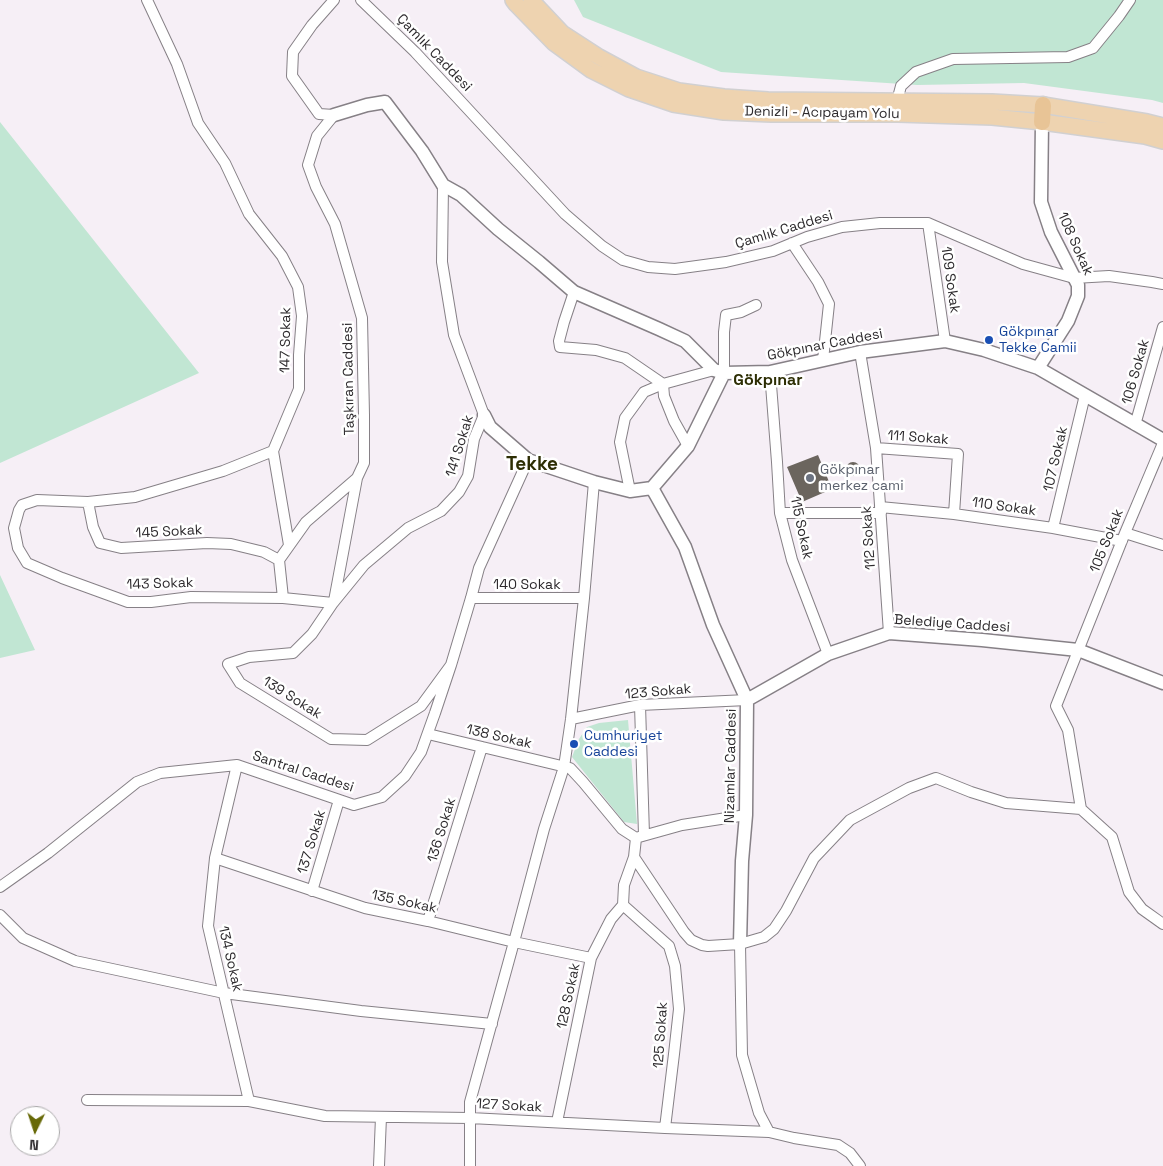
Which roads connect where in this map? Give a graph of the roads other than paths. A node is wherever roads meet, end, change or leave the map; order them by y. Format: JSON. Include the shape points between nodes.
{"nodes":[{"id":1,"x":147,"y":0,"type":"edge"},
{"id":2,"x":334,"y":0,"type":"edge"},
{"id":3,"x":361,"y":0,"type":"edge"},
{"id":4,"x":513,"y":0,"type":"edge"},
{"id":5,"x":531,"y":0,"type":"edge"},
{"id":6,"x":1130,"y":0,"type":"edge"},
{"id":7,"x":897,"y":101,"type":"junction"},
{"id":8,"x":1042,"y":113,"type":"junction"},
{"id":9,"x":334,"y":114,"type":"junction"},
{"id":10,"x":1163,"y":126,"type":"edge"},
{"id":11,"x":1163,"y":141,"type":"edge"},
{"id":12,"x":443,"y":185,"type":"junction"},
{"id":13,"x":928,"y":223,"type":"junction"},
{"id":14,"x":792,"y":243,"type":"junction"},
{"id":15,"x":1074,"y":278,"type":"junction"},
{"id":16,"x":1163,"y":284,"type":"edge"},
{"id":17,"x":574,"y":292,"type":"junction"},
{"id":18,"x":756,"y":305,"type":"dead end"},
{"id":19,"x":1163,"y":327,"type":"edge"},
{"id":20,"x":946,"y":341,"type":"junction"},
{"id":21,"x":860,"y":352,"type":"junction"},
{"id":22,"x":823,"y":360,"type":"junction"},
{"id":23,"x":1038,"y":368,"type":"junction"},
{"id":24,"x":719,"y":371,"type":"junction"},
{"id":25,"x":770,"y":372,"type":"junction"},
{"id":26,"x":663,"y":384,"type":"junction"},
{"id":27,"x":1084,"y":395,"type":"junction"},
{"id":28,"x":484,"y":414,"type":"junction"},
{"id":29,"x":1136,"y":425,"type":"junction"},
{"id":30,"x":1163,"y":441,"type":"edge"},
{"id":31,"x":688,"y":446,"type":"junction"},
{"id":32,"x":876,"y":448,"type":"junction"},
{"id":33,"x":273,"y":451,"type":"junction"},
{"id":34,"x":528,"y":460,"type":"junction"},
{"id":35,"x":358,"y":478,"type":"junction"},
{"id":36,"x":594,"y":482,"type":"junction"},
{"id":37,"x":652,"y":488,"type":"junction"},
{"id":38,"x":630,"y":490,"type":"junction"},
{"id":39,"x":88,"y":502,"type":"junction"},
{"id":40,"x":881,"y":510,"type":"junction"},
{"id":41,"x":780,"y":513,"type":"junction"},
{"id":42,"x":954,"y":514,"type":"junction"},
{"id":43,"x":1053,"y":528,"type":"junction"},
{"id":44,"x":1123,"y":537,"type":"junction"},
{"id":45,"x":289,"y":545,"type":"junction"},
{"id":46,"x":1163,"y":545,"type":"edge"},
{"id":47,"x":279,"y":560,"type":"junction"},
{"id":48,"x":283,"y":598,"type":"junction"},
{"id":49,"x":471,"y":598,"type":"junction"},
{"id":50,"x":584,"y":598,"type":"junction"},
{"id":51,"x":333,"y":602,"type":"junction"},
{"id":52,"x":888,"y":633,"type":"junction"},
{"id":53,"x":1078,"y":650,"type":"junction"},
{"id":54,"x":828,"y":654,"type":"junction"},
{"id":55,"x":450,"y":665,"type":"junction"},
{"id":56,"x":1163,"y":683,"type":"edge"},
{"id":57,"x":747,"y":700,"type":"junction"},
{"id":58,"x":640,"y":705,"type":"junction"},
{"id":59,"x":571,"y":719,"type":"junction"},
{"id":60,"x":428,"y":734,"type":"junction"},
{"id":61,"x":482,"y":747,"type":"junction"},
{"id":62,"x":237,"y":765,"type":"junction"},
{"id":63,"x":564,"y":766,"type":"junction"},
{"id":64,"x":339,"y":800,"type":"junction"},
{"id":65,"x":1081,"y":809,"type":"junction"},
{"id":66,"x":746,"y":815,"type":"junction"},
{"id":67,"x":640,"y":836,"type":"junction"},
{"id":68,"x":634,"y":857,"type":"junction"},
{"id":69,"x":215,"y":858,"type":"junction"},
{"id":70,"x":0,"y":886,"type":"edge"},
{"id":71,"x":312,"y":891,"type":"junction"},
{"id":72,"x":623,"y":905,"type":"junction"},
{"id":73,"x":0,"y":914,"type":"edge"},
{"id":74,"x":428,"y":921,"type":"junction"},
{"id":75,"x":1163,"y":924,"type":"edge"},
{"id":76,"x":514,"y":942,"type":"junction"},
{"id":77,"x":740,"y":944,"type":"junction"},
{"id":78,"x":591,"y":958,"type":"junction"},
{"id":79,"x":224,"y":993,"type":"junction"},
{"id":80,"x":492,"y":1024,"type":"junction"},
{"id":81,"x":87,"y":1100,"type":"dead end"},
{"id":82,"x":249,"y":1101,"type":"junction"},
{"id":83,"x":381,"y":1117,"type":"junction"},
{"id":84,"x":470,"y":1118,"type":"junction"},
{"id":85,"x":557,"y":1122,"type":"junction"},
{"id":86,"x":665,"y":1128,"type":"junction"},
{"id":87,"x":769,"y":1132,"type":"junction"},
{"id":88,"x":379,"y":1166,"type":"edge"},
{"id":89,"x":470,"y":1166,"type":"edge"},
{"id":90,"x":860,"y":1166,"type":"edge"}],
"edges":[{"from":1,"to":33,"type":"street","name":"147 Sokak","via":[[177,64],[198,123],[226,163],[249,214],[282,256],[298,287],[302,316],[299,389]]},
{"from":2,"to":9,"type":"street","via":[[293,52],[292,76],[319,114]]},
{"from":3,"to":14,"type":"street","name":"Çamlık Caddesi","via":[[415,52],[565,214],[623,260],[648,267],[675,269],[726,262]]},
{"from":4,"to":8,"type":"main road","name":"Denizli - Acıpayam Yolu","via":[[554,43],[592,70],[629,89],[673,104],[724,112],[771,114],[992,116]]},
{"from":5,"to":7,"type":"main road","name":"Denizli - Acıpayam Yolu","via":[[562,33],[599,57],[636,77],[679,91],[768,100]]},
{"from":6,"to":7,"type":"street","via":[[1093,48],[1068,57],[953,59],[916,72],[901,86]]},
{"from":7,"to":8,"type":"main road","name":"Denizli - Acıpayam Yolu","via":[[992,102]]},
{"from":8,"to":10,"type":"main road","name":"Denizli - Acıpayam Yolu"},
{"from":8,"to":11,"type":"main road","name":"Denizli - Acıpayam Yolu"},
{"from":8,"to":15,"type":"street","name":"108 Sokak","via":[[1041,202],[1051,232]]},
{"from":9,"to":12,"type":"street","via":[[385,102]]},
{"from":9,"to":35,"type":"street","name":"Taşkıran Caddesi","via":[[317,136],[308,165],[334,224],[362,318],[364,463]]},
{"from":12,"to":17,"type":"street","via":[[461,195]]},
{"from":12,"to":28,"type":"street","name":"141 Sokak","via":[[442,262],[454,335]]},
{"from":13,"to":14,"type":"street","name":"Çamlık Caddesi","via":[[842,227]]},
{"from":13,"to":15,"type":"street","name":"Çamlık Caddesi","via":[[1023,264]]},
{"from":13,"to":20,"type":"street","name":"109 Sokak"},
{"from":14,"to":22,"type":"street","via":[[829,304]]},
{"from":15,"to":16,"type":"street","name":"Çamlık Caddesi","via":[[1110,276]]},
{"from":15,"to":23,"type":"street","name":"108 Sokak","via":[[1078,296],[1068,321]]},
{"from":17,"to":24,"type":"street","via":[[685,341]]},
{"from":17,"to":26,"type":"street","via":[[560,347],[596,350],[625,358]]},
{"from":18,"to":24,"type":"street","via":[[726,315]]},
{"from":19,"to":29,"type":"street","name":"106 Sokak"},
{"from":20,"to":21,"type":"street","name":"Gökpınar Caddesi"},
{"from":20,"to":23,"type":"street","name":"Gökpınar Caddesi"},
{"from":21,"to":22,"type":"street","name":"Gökpınar Caddesi"},
{"from":21,"to":32,"type":"street","name":"112 Sokak"},
{"from":22,"to":25,"type":"street","name":"Gökpınar Caddesi"},
{"from":23,"to":27,"type":"street","name":"Gökpınar Caddesi"},
{"from":24,"to":25,"type":"street","name":"Gökpınar Caddesi"},
{"from":24,"to":26,"type":"street"},
{"from":24,"to":31,"type":"street"},
{"from":25,"to":41,"type":"street","name":"115 Sokak"},
{"from":26,"to":31,"type":"street","via":[[674,421]]},
{"from":26,"to":38,"type":"street","via":[[644,392],[625,418],[620,442]]},
{"from":27,"to":29,"type":"street","name":"Gökpınar Caddesi"},
{"from":27,"to":43,"type":"street","name":"107 Sokak"},
{"from":28,"to":34,"type":"street","via":[[490,428]]},
{"from":28,"to":51,"type":"street","name":"141 Sokak","via":[[474,439],[468,476],[459,492],[441,511],[408,528],[364,565]]},
{"from":29,"to":30,"type":"street","name":"Gökpınar Caddesi"},
{"from":30,"to":44,"type":"street","name":"105 Sokak"},
{"from":31,"to":37,"type":"street"},
{"from":32,"to":40,"type":"street","name":"112 Sokak"},
{"from":32,"to":42,"type":"street","name":"111 Sokak","via":[[958,454]]},
{"from":33,"to":39,"type":"street","via":[[223,471],[135,497]]},
{"from":33,"to":45,"type":"street"},
{"from":34,"to":36,"type":"street"},
{"from":34,"to":49,"type":"street","name":"Santral Caddesi","via":[[479,568]]},
{"from":35,"to":45,"type":"street","via":[[306,522]]},
{"from":35,"to":51,"type":"street","name":"Taşkıran Caddesi"},
{"from":36,"to":38,"type":"street"},
{"from":36,"to":50,"type":"street"},
{"from":37,"to":38,"type":"street"},
{"from":37,"to":57,"type":"street","name":"Nizamlar Caddesi","via":[[685,547],[713,625]]},
{"from":39,"to":47,"type":"street","name":"145 Sokak","via":[[100,543],[121,548],[231,544],[264,552]]},
{"from":39,"to":48,"type":"street","name":"143 Sokak","via":[[37,500],[22,505],[14,528],[18,548],[27,563],[128,602],[191,597]]},
{"from":40,"to":41,"type":"street","name":"110 Sokak"},
{"from":40,"to":42,"type":"street","name":"110 Sokak"},
{"from":40,"to":52,"type":"street","name":"112 Sokak"},
{"from":41,"to":54,"type":"street","name":"115 Sokak","via":[[792,560]]},
{"from":42,"to":43,"type":"street","name":"110 Sokak"},
{"from":43,"to":44,"type":"street","name":"110 Sokak"},
{"from":44,"to":46,"type":"street","name":"110 Sokak"},
{"from":44,"to":53,"type":"street","name":"105 Sokak"},
{"from":45,"to":47,"type":"street"},
{"from":47,"to":48,"type":"street"},
{"from":48,"to":51,"type":"street","name":"143 Sokak"},
{"from":49,"to":50,"type":"street","name":"140 Sokak"},
{"from":49,"to":55,"type":"street","name":"Santral Caddesi"},
{"from":50,"to":59,"type":"street"},
{"from":51,"to":55,"type":"street","name":"139 Sokak","via":[[312,634],[293,653],[248,657],[228,664],[240,683],[331,739],[367,740],[421,706]]},
{"from":52,"to":53,"type":"street","name":"Belediye Caddesi"},
{"from":52,"to":54,"type":"street","name":"Belediye Caddesi"},
{"from":53,"to":56,"type":"street","name":"Belediye Caddesi"},
{"from":53,"to":65,"type":"street","name":"105 Sokak","via":[[1056,706],[1068,730]]},
{"from":54,"to":57,"type":"street","name":"Belediye Caddesi"},
{"from":55,"to":60,"type":"street","name":"Santral Caddesi"},
{"from":57,"to":58,"type":"street","name":"123 Sokak"},
{"from":57,"to":66,"type":"street","name":"Nizamlar Caddesi"},
{"from":58,"to":59,"type":"street","name":"123 Sokak"},
{"from":58,"to":67,"type":"street"},
{"from":59,"to":63,"type":"street"},
{"from":60,"to":61,"type":"street","name":"138 Sokak"},
{"from":60,"to":64,"type":"street","name":"Santral Caddesi","via":[[421,752],[405,776],[382,797],[354,805]]},
{"from":61,"to":63,"type":"street","name":"138 Sokak"},
{"from":61,"to":74,"type":"street","name":"136 Sokak"},
{"from":62,"to":64,"type":"street","name":"Santral Caddesi"},
{"from":62,"to":69,"type":"street","name":"134 Sokak"},
{"from":62,"to":70,"type":"street","name":"Santral Caddesi","via":[[160,773],[137,782],[48,853]]},
{"from":63,"to":67,"type":"street","via":[[570,768],[622,828]]},
{"from":63,"to":76,"type":"street"},
{"from":64,"to":71,"type":"street","name":"137 Sokak"},
{"from":65,"to":75,"type":"street","via":[[1112,837],[1129,892],[1142,909]]},
{"from":65,"to":77,"type":"street","via":[[1006,803],[936,778],[908,788],[850,820],[814,858],[774,929],[764,937]]},
{"from":66,"to":67,"type":"street","via":[[682,825]]},
{"from":66,"to":77,"type":"street","name":"Nizamlar Caddesi"},
{"from":67,"to":68,"type":"street"},
{"from":68,"to":72,"type":"street","via":[[624,885]]},
{"from":68,"to":77,"type":"street","via":[[691,940],[708,946]]},
{"from":69,"to":71,"type":"street","name":"135 Sokak"},
{"from":69,"to":79,"type":"street","name":"134 Sokak","via":[[208,926]]},
{"from":71,"to":74,"type":"street","name":"135 Sokak","via":[[365,908]]},
{"from":72,"to":78,"type":"street","name":"128 Sokak","via":[[611,919]]},
{"from":72,"to":86,"type":"street","name":"125 Sokak","via":[[669,946],[675,966],[679,1009]]},
{"from":73,"to":79,"type":"street","via":[[23,938],[75,961]]},
{"from":74,"to":76,"type":"street","name":"135 Sokak"},
{"from":76,"to":78,"type":"street","name":"135 Sokak"},
{"from":76,"to":80,"type":"street"},
{"from":77,"to":87,"type":"street","via":[[742,1055],[758,1113]]},
{"from":78,"to":85,"type":"street","name":"128 Sokak"},
{"from":79,"to":80,"type":"street"},
{"from":79,"to":82,"type":"street","name":"134 Sokak"},
{"from":80,"to":84,"type":"street","via":[[470,1102]]},
{"from":81,"to":82,"type":"street","name":"127 Sokak"},
{"from":82,"to":83,"type":"street","name":"127 Sokak","via":[[325,1116]]},
{"from":83,"to":84,"type":"street","name":"127 Sokak"},
{"from":83,"to":88,"type":"street"},
{"from":84,"to":85,"type":"street","name":"127 Sokak"},
{"from":84,"to":89,"type":"street"},
{"from":85,"to":86,"type":"street","name":"127 Sokak"},
{"from":86,"to":87,"type":"street","name":"127 Sokak"},
{"from":87,"to":90,"type":"street","name":"127 Sokak","via":[[838,1145]]}]}
